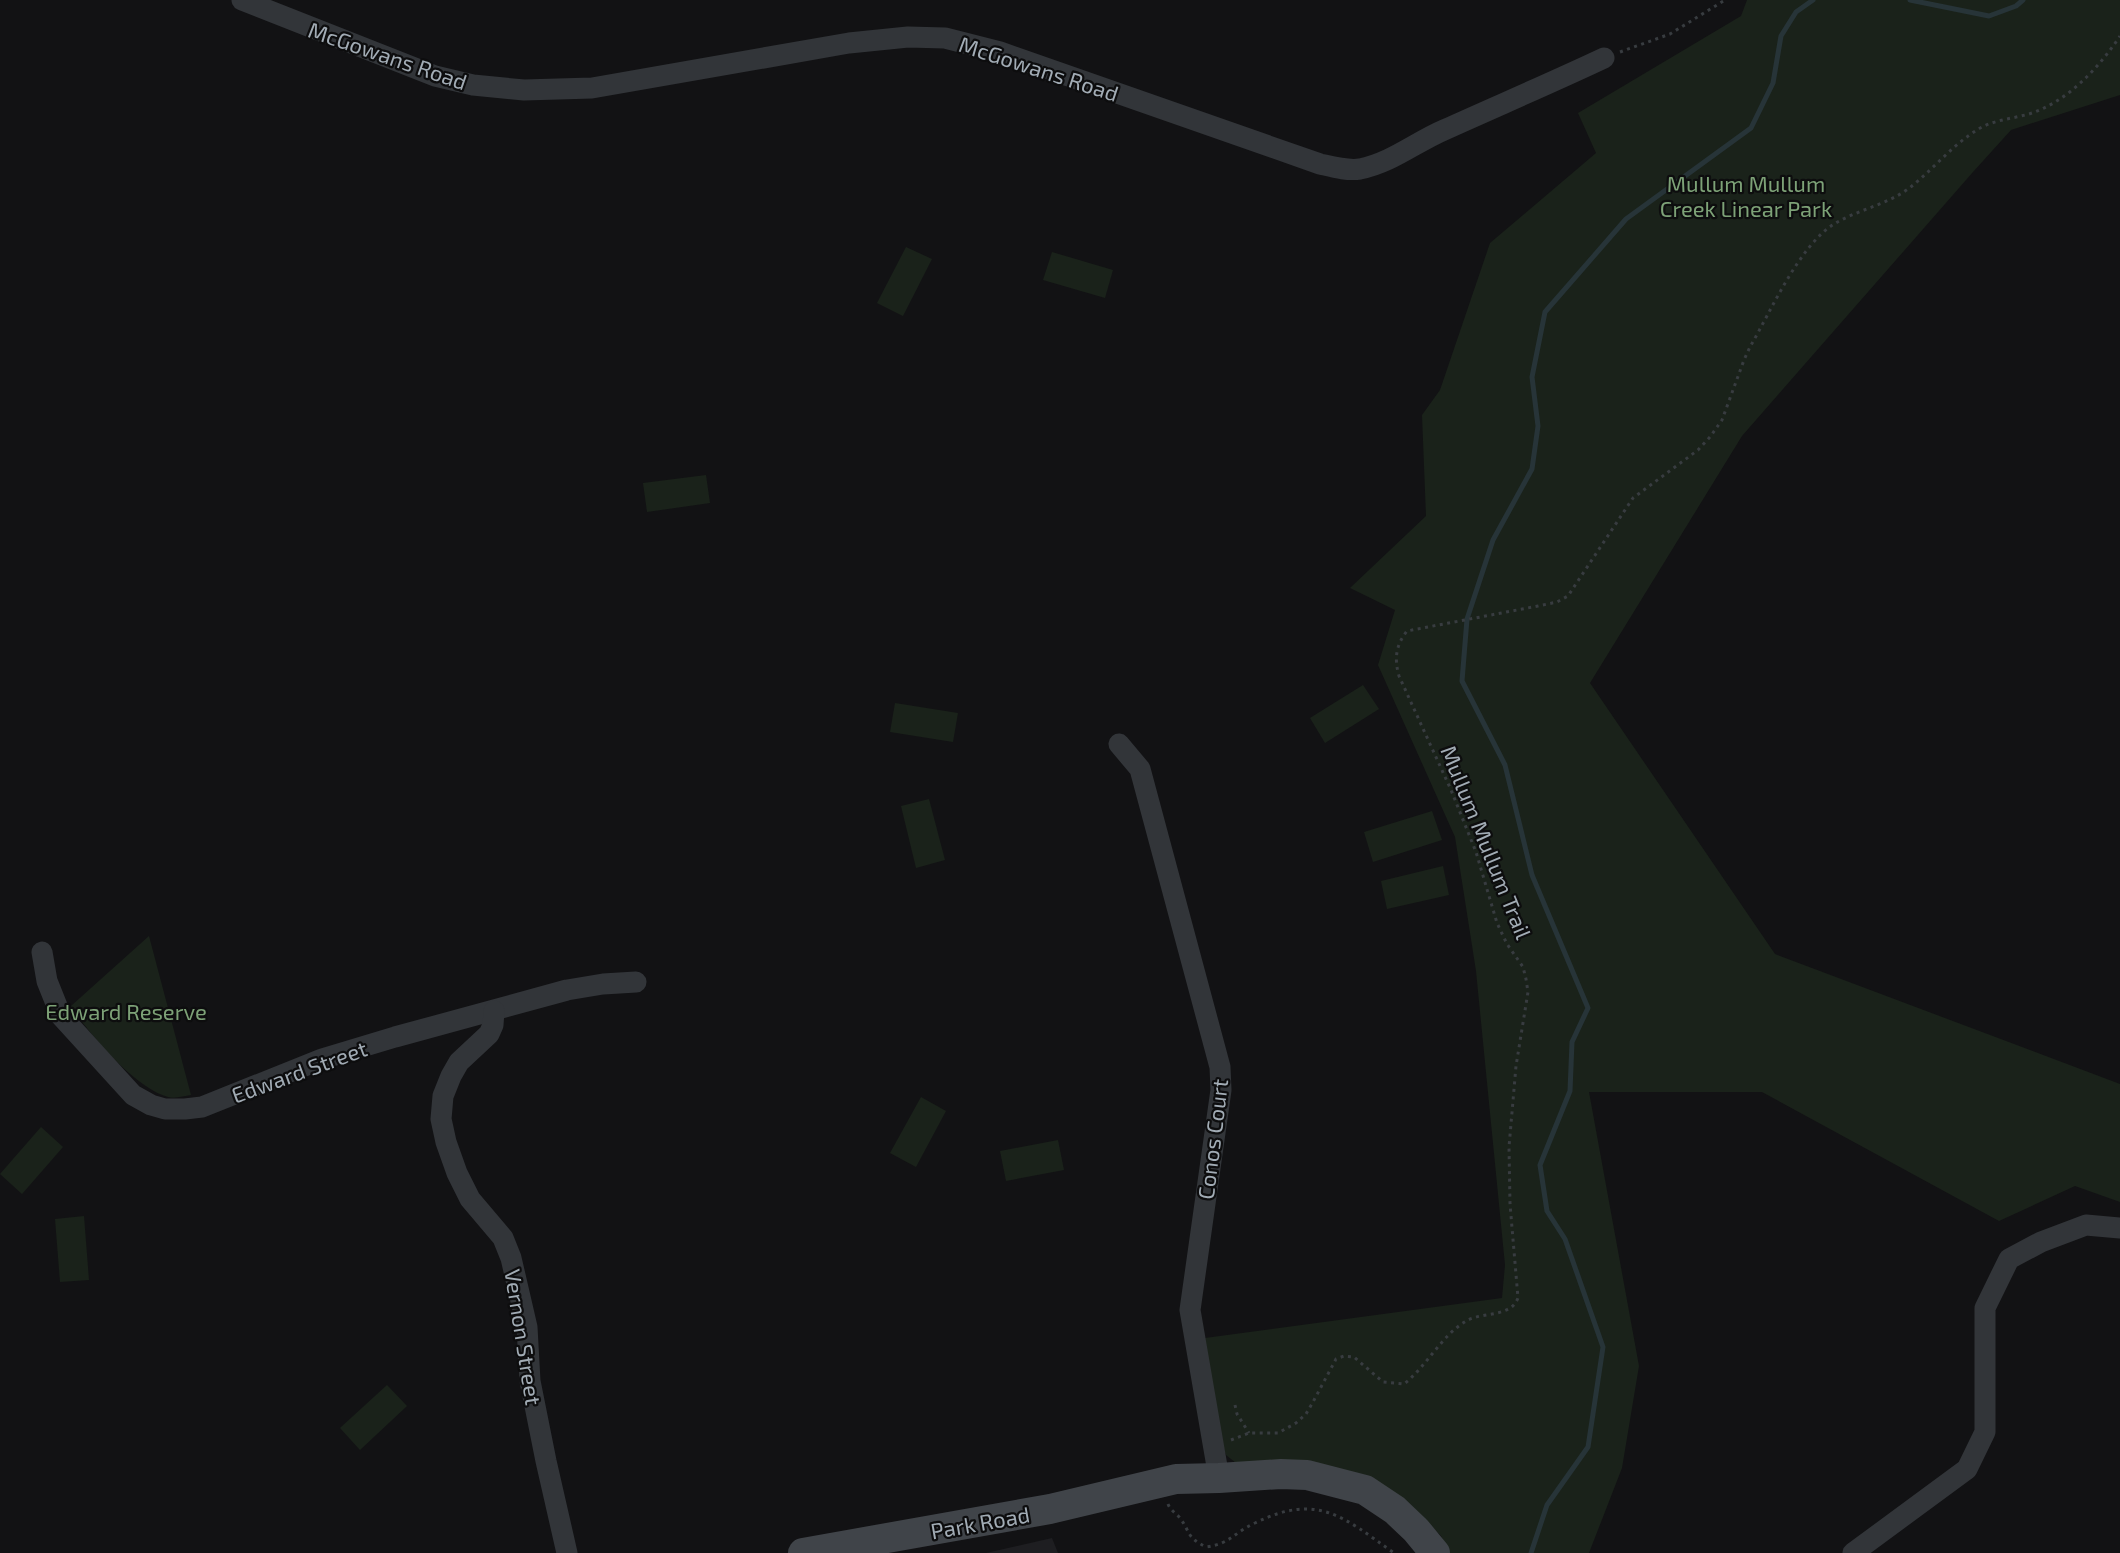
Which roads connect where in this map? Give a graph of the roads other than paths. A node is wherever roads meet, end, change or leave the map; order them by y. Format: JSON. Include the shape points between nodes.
{"nodes":[{"id":1,"x":242,"y":0,"type":"edge"},
{"id":2,"x":1604,"y":58,"type":"road end"},
{"id":3,"x":1119,"y":744,"type":"dead end"},
{"id":4,"x":42,"y":952,"type":"dead end"},
{"id":5,"x":636,"y":982,"type":"dead end"},
{"id":6,"x":494,"y":1011,"type":"junction"},
{"id":7,"x":2120,"y":1228,"type":"edge"},
{"id":8,"x":1219,"y":1478,"type":"junction"},
{"id":9,"x":1050,"y":1509,"type":"junction"},
{"id":10,"x":567,"y":1553,"type":"edge"},
{"id":11,"x":803,"y":1553,"type":"edge"},
{"id":12,"x":1435,"y":1553,"type":"edge"},
{"id":13,"x":1853,"y":1553,"type":"edge"}],
"edges":[{"from":1,"to":2,"type":"street","name":"McGowans Road","via":[[435,75],[472,85],[524,90],[592,88],[849,44],[908,37],[945,38],[1000,52],[1320,164],[1357,169],[1373,166]]},
{"from":3,"to":8,"type":"street","name":"Conos Court","via":[[1140,769],[1220,1067],[1221,1090],[1190,1310]]},
{"from":4,"to":6,"type":"street","name":"Edward Street","via":[[47,981],[61,1016],[134,1095],[165,1109],[202,1107],[322,1059]]},
{"from":5,"to":6,"type":"street","name":"Edward Street","via":[[567,990]]},
{"from":6,"to":10,"type":"street","name":"Vernon Street","via":[[489,1034],[459,1062],[451,1076],[443,1096],[441,1119],[457,1173],[470,1199],[503,1238],[511,1258],[527,1327],[530,1381]]},
{"from":7,"to":13,"type":"street","via":[[2086,1225],[2009,1259],[1985,1308],[1985,1432],[1967,1469]]},
{"from":8,"to":9,"type":"street","name":"Park Road","via":[[1176,1479]]},
{"from":8,"to":9,"type":"street","name":"Park Road","via":[[1166,1497]]},
{"from":8,"to":12,"type":"street","name":"Park Road","via":[[1307,1475],[1365,1490],[1395,1510]]},
{"from":9,"to":11,"type":"street","name":"Park Road"}]}
